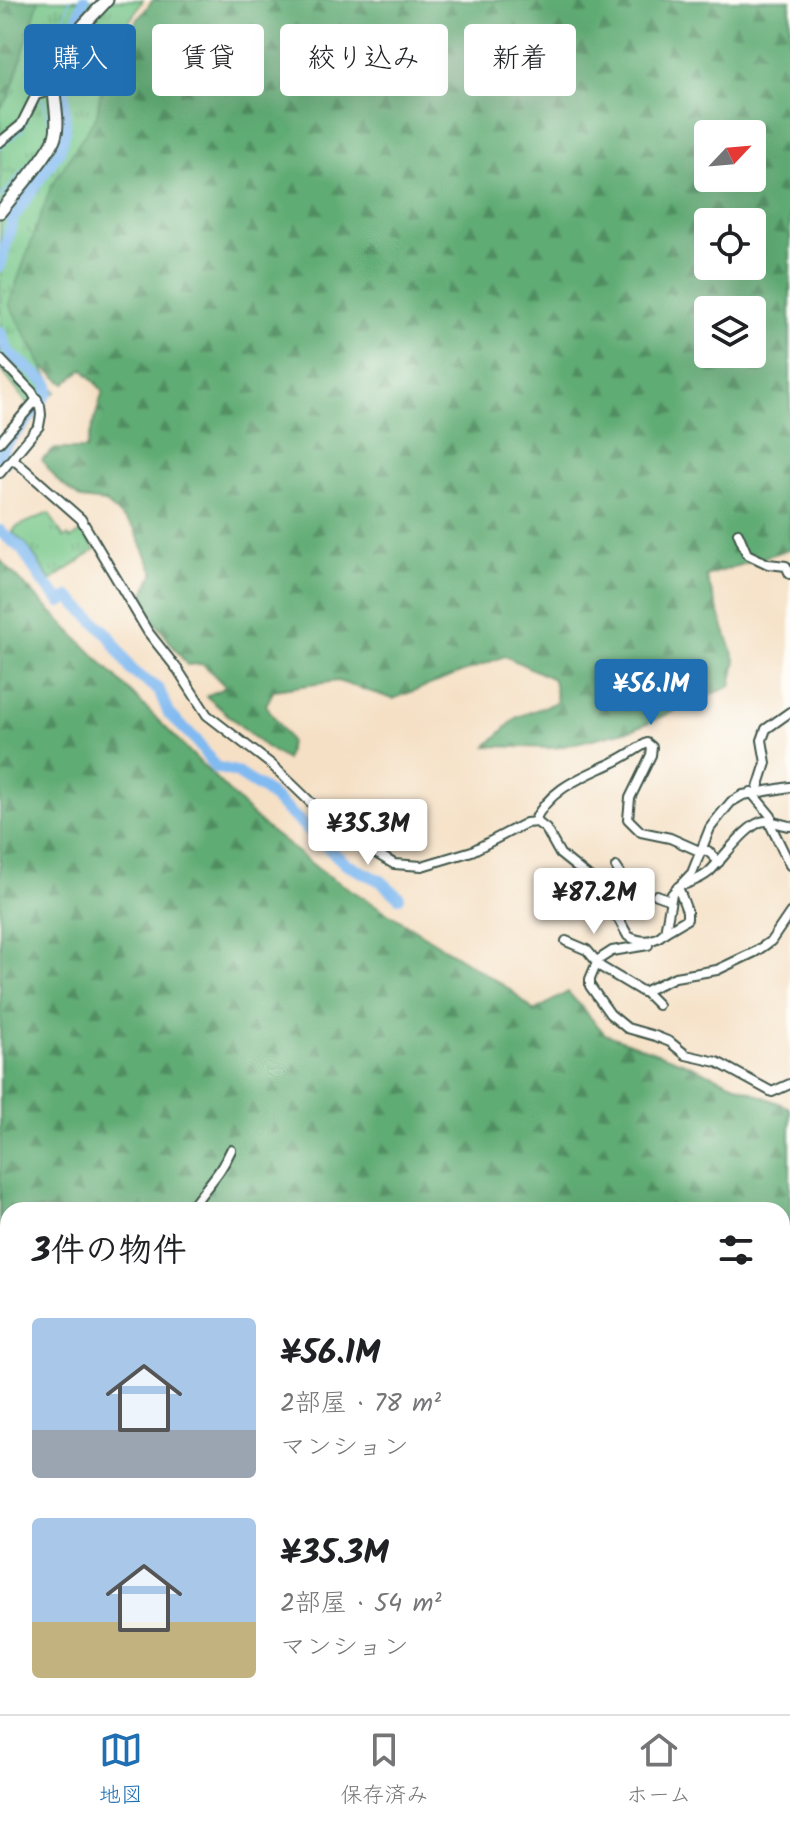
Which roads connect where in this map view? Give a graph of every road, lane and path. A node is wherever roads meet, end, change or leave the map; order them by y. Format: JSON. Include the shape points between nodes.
{"nodes":[{"id":1,"x":107,"y":0,"type":"edge"},
{"id":2,"x":85,"y":24,"type":"edge"},
{"id":3,"x":39,"y":96,"type":"edge"},
{"id":4,"x":48,"y":96,"type":"edge"},
{"id":5,"x":0,"y":142,"type":"edge"},
{"id":6,"x":0,"y":212,"type":"edge"},
{"id":7,"x":0,"y":359,"type":"edge"},
{"id":8,"x":37,"y":399,"type":"junction"},
{"id":9,"x":0,"y":442,"type":"edge"},
{"id":10,"x":13,"y":459,"type":"junction"},
{"id":11,"x":1,"y":469,"type":"edge"},
{"id":12,"x":738,"y":533,"type":"dead end"},
{"id":13,"x":790,"y":574,"type":"edge"},
{"id":14,"x":790,"y":712,"type":"edge"},
{"id":15,"x":790,"y":787,"type":"edge"},
{"id":16,"x":754,"y":792,"type":"junction"},
{"id":17,"x":534,"y":822,"type":"junction"},
{"id":18,"x":772,"y":823,"type":"junction"},
{"id":19,"x":790,"y":826,"type":"edge"},
{"id":20,"x":701,"y":850,"type":"junction"},
{"id":21,"x":730,"y":851,"type":"junction"},
{"id":22,"x":719,"y":862,"type":"junction"},
{"id":23,"x":734,"y":862,"type":"dead end"},
{"id":24,"x":790,"y":865,"type":"edge"},
{"id":25,"x":616,"y":867,"type":"dead end"},
{"id":26,"x":679,"y":886,"type":"junction"},
{"id":27,"x":607,"y":895,"type":"junction"},
{"id":28,"x":657,"y":895,"type":"dead end"},
{"id":29,"x":670,"y":900,"type":"junction"},
{"id":30,"x":626,"y":909,"type":"dead end"},
{"id":31,"x":790,"y":913,"type":"edge"},
{"id":32,"x":616,"y":917,"type":"junction"},
{"id":33,"x":663,"y":934,"type":"junction"},
{"id":34,"x":566,"y":941,"type":"dead end"},
{"id":35,"x":597,"y":963,"type":"junction"},
{"id":36,"x":645,"y":992,"type":"junction"},
{"id":37,"x":658,"y":1005,"type":"dead end"},
{"id":38,"x":790,"y":1084,"type":"edge"},
{"id":39,"x":231,"y":1150,"type":"dead end"},
{"id":40,"x":195,"y":1202,"type":"edge"}],
"edges":[{"from":1,"to":2,"type":"street"},
{"from":3,"to":5,"type":"street","via":[[21,125]]},
{"from":4,"to":6,"type":"street","via":[[57,125],[54,141]]},
{"from":7,"to":8,"type":"street"},
{"from":8,"to":9,"type":"street"},
{"from":8,"to":10,"type":"street","via":[[39,426]]},
{"from":10,"to":11,"type":"street"},
{"from":10,"to":17,"type":"street","via":[[81,519],[148,632],[207,715],[359,843],[394,864],[422,866],[472,851]]},
{"from":12,"to":13,"type":"street","via":[[747,554],[786,566]]},
{"from":14,"to":16,"type":"street","via":[[766,729],[766,763]]},
{"from":15,"to":16,"type":"street"},
{"from":16,"to":18,"type":"street"},
{"from":16,"to":20,"type":"street","via":[[736,798],[721,814]]},
{"from":17,"to":20,"type":"street","via":[[567,783],[647,743],[651,755],[630,798],[628,819],[641,832]]},
{"from":17,"to":27,"type":"street","via":[[546,829],[560,854]]},
{"from":18,"to":19,"type":"street"},
{"from":18,"to":21,"type":"street","via":[[748,828]]},
{"from":18,"to":24,"type":"street"},
{"from":20,"to":22,"type":"street"},
{"from":20,"to":26,"type":"street","via":[[692,873]]},
{"from":21,"to":22,"type":"street"},
{"from":21,"to":23,"type":"street"},
{"from":22,"to":26,"type":"street","via":[[707,874]]},
{"from":25,"to":27,"type":"street","via":[[630,882]]},
{"from":26,"to":29,"type":"street"},
{"from":26,"to":33,"type":"street","via":[[687,919]]},
{"from":27,"to":32,"type":"street"},
{"from":28,"to":29,"type":"street"},
{"from":29,"to":33,"type":"street"},
{"from":30,"to":32,"type":"street"},
{"from":31,"to":36,"type":"street","via":[[771,941],[755,952]]},
{"from":32,"to":33,"type":"street","via":[[635,940],[650,941]]},
{"from":33,"to":35,"type":"street","via":[[656,943],[612,951]]},
{"from":34,"to":35,"type":"street","via":[[587,950]]},
{"from":35,"to":36,"type":"street"},
{"from":35,"to":38,"type":"street","via":[[590,979],[593,992],[627,1028],[670,1042],[686,1055],[717,1062],[772,1092]]},
{"from":36,"to":37,"type":"street"},
{"from":39,"to":40,"type":"street","via":[[221,1173]]}]}
